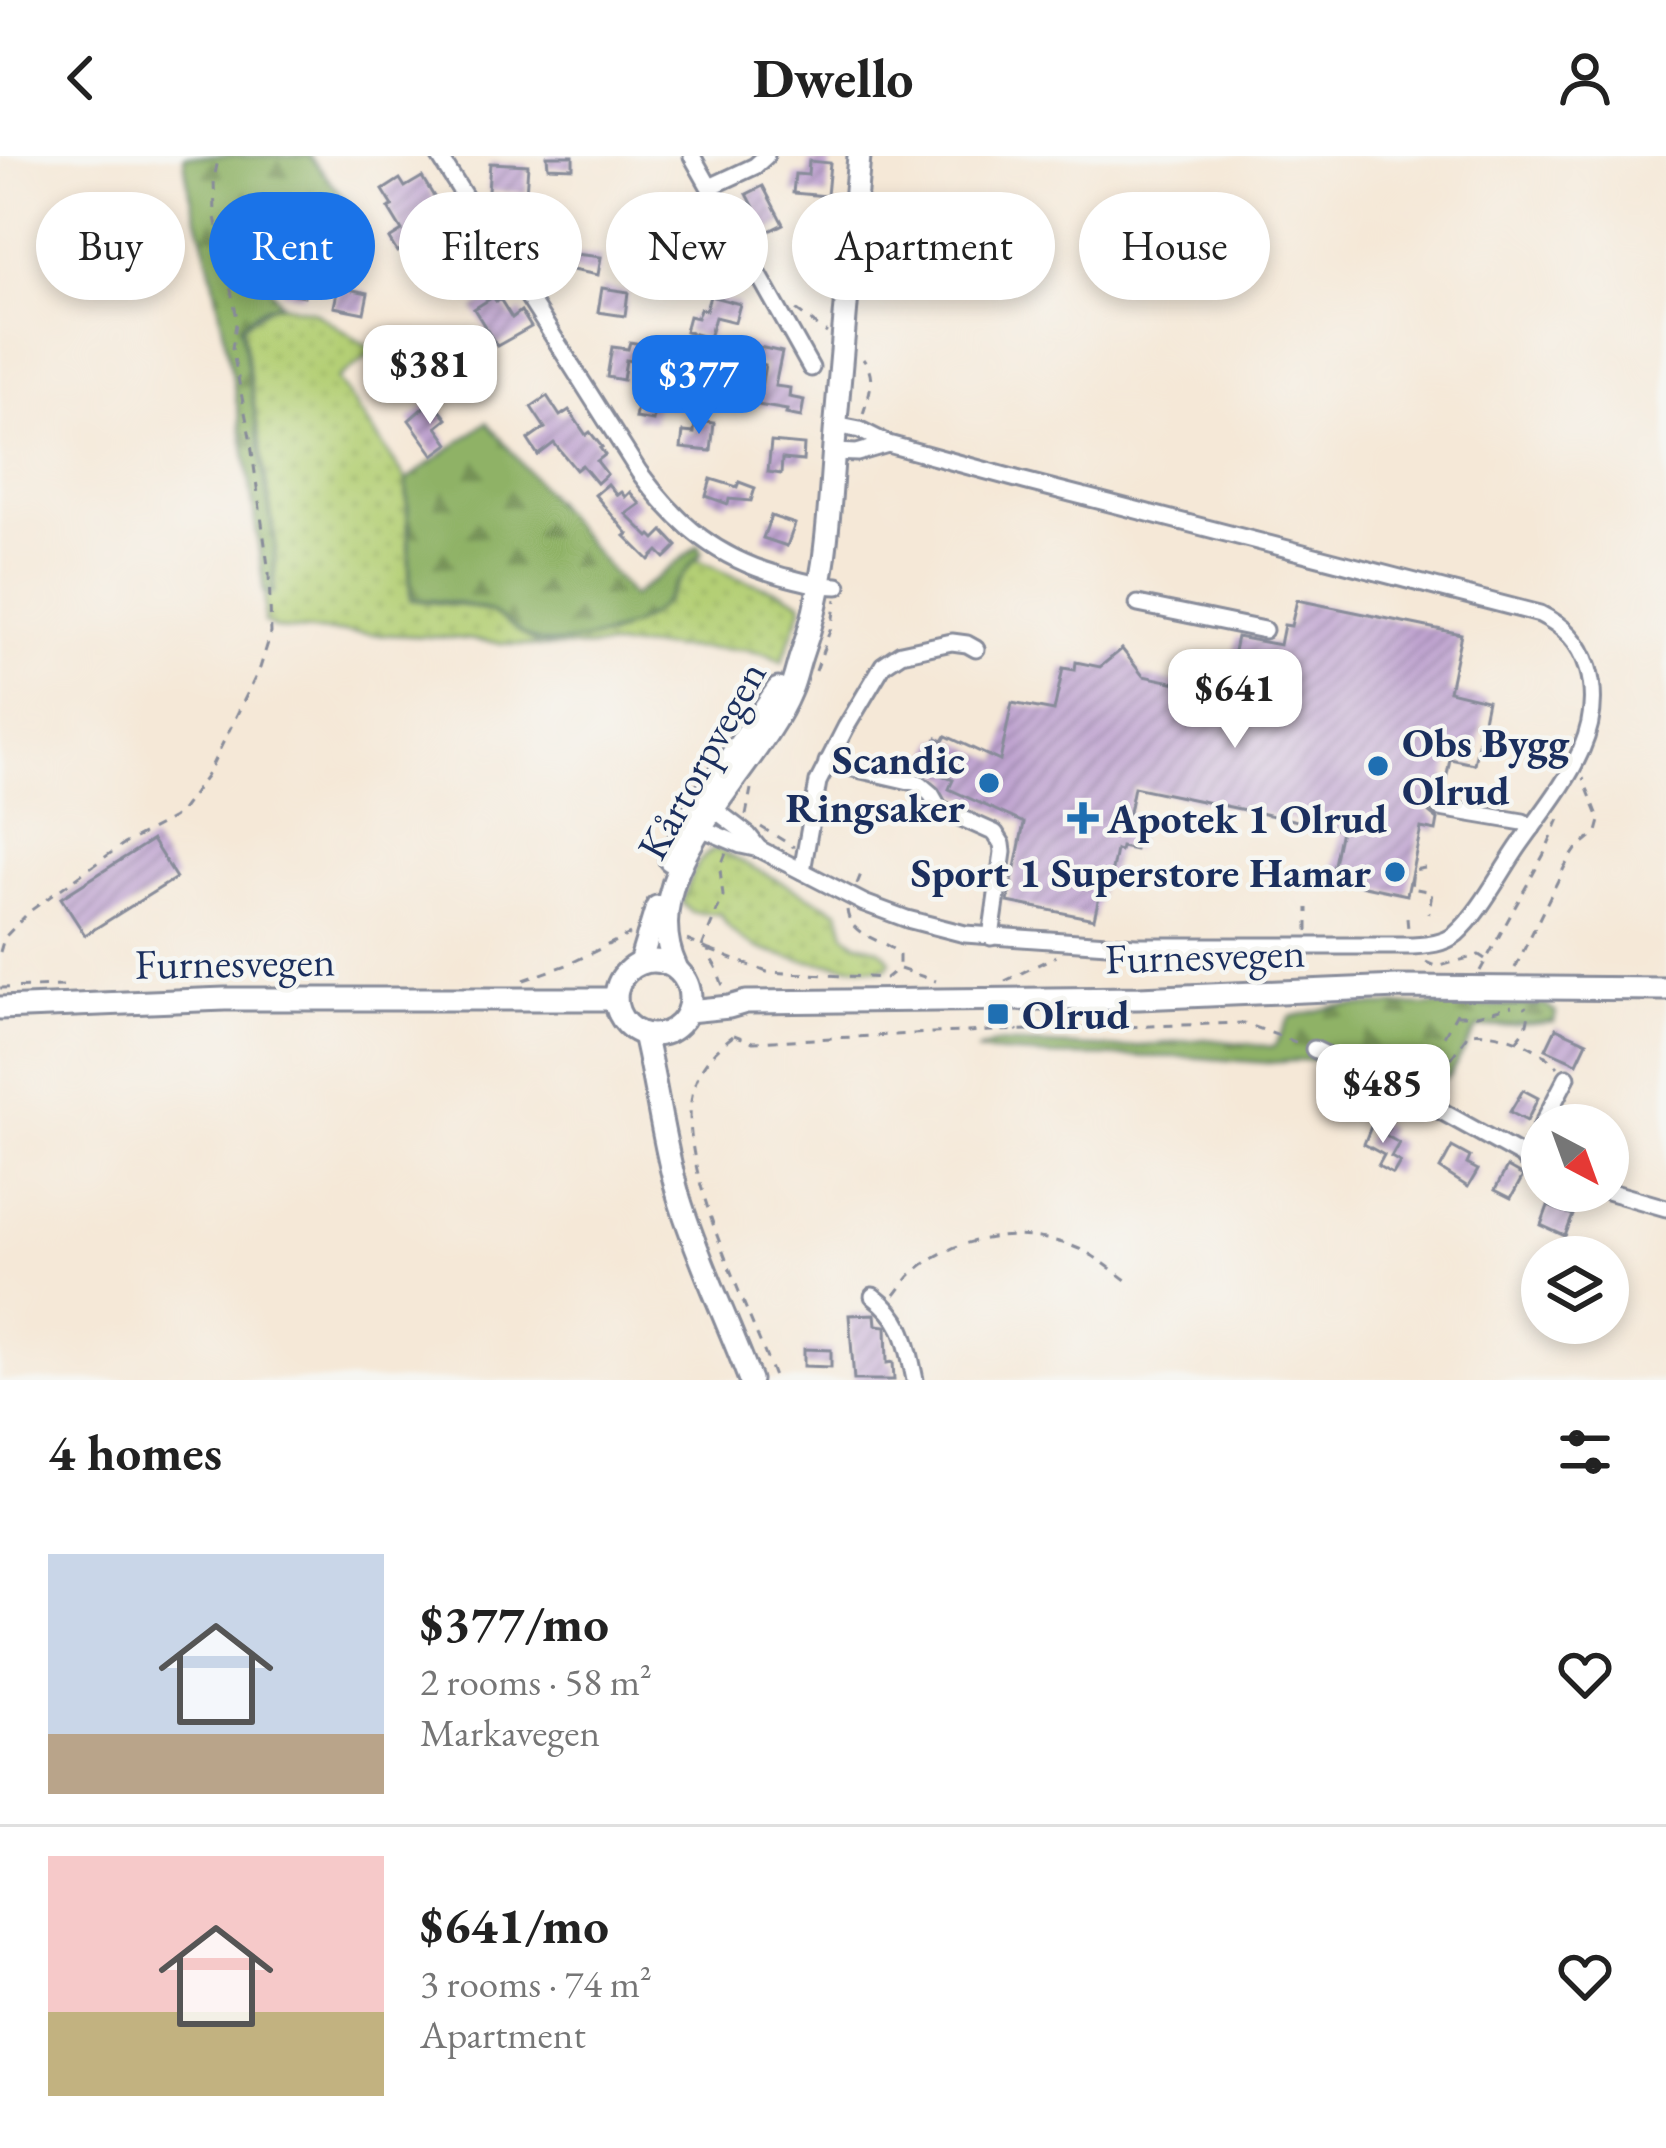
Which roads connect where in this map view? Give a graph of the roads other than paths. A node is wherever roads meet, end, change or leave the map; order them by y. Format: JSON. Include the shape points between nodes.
{"nodes":[{"id":1,"x":439,"y":156,"type":"edge"},
{"id":2,"x":692,"y":156,"type":"edge"},
{"id":3,"x":766,"y":156,"type":"edge"},
{"id":4,"x":859,"y":156,"type":"edge"},
{"id":5,"x":710,"y":187,"type":"junction"},
{"id":6,"x":811,"y":368,"type":"dead end"},
{"id":7,"x":835,"y":425,"type":"junction"},
{"id":8,"x":888,"y":444,"type":"junction"},
{"id":9,"x":833,"y":452,"type":"junction"},
{"id":10,"x":830,"y":586,"type":"junction"},
{"id":11,"x":1138,"y":604,"type":"dead end"},
{"id":12,"x":1264,"y":630,"type":"dead end"},
{"id":13,"x":976,"y":649,"type":"dead end"},
{"id":14,"x":826,"y":762,"type":"junction"},
{"id":15,"x":1440,"y":808,"type":"dead end"},
{"id":16,"x":703,"y":816,"type":"junction"},
{"id":17,"x":1532,"y":828,"type":"junction"},
{"id":18,"x":803,"y":863,"type":"junction"},
{"id":19,"x":991,"y":937,"type":"junction"},
{"id":20,"x":640,"y":963,"type":"junction"},
{"id":21,"x":676,"y":968,"type":"junction"},
{"id":22,"x":1666,"y":988,"type":"edge"},
{"id":23,"x":616,"y":999,"type":"junction"},
{"id":24,"x":689,"y":1000,"type":"junction"},
{"id":25,"x":0,"y":1008,"type":"edge"},
{"id":26,"x":655,"y":1033,"type":"junction"},
{"id":27,"x":1314,"y":1049,"type":"road end"},
{"id":28,"x":1567,"y":1077,"type":"road end"},
{"id":29,"x":1553,"y":1104,"type":"edge"},
{"id":30,"x":1521,"y":1158,"type":"edge"},
{"id":31,"x":1629,"y":1197,"type":"edge"},
{"id":32,"x":1666,"y":1208,"type":"edge"},
{"id":33,"x":880,"y":1301,"type":"road end"},
{"id":34,"x":751,"y":1380,"type":"edge"},
{"id":35,"x":915,"y":1380,"type":"edge"}],
"edges":[{"from":1,"to":10,"type":"street","via":[[676,518],[726,556]]},
{"from":2,"to":5,"type":"street"},
{"from":3,"to":5,"type":"street"},
{"from":4,"to":7,"type":"main road","name":"Kårtorpvegen"},
{"from":5,"to":6,"type":"street"},
{"from":7,"to":8,"type":"street"},
{"from":7,"to":9,"type":"main road","name":"Kårtorpvegen"},
{"from":8,"to":9,"type":"street"},
{"from":8,"to":17,"type":"street","via":[[1558,623],[1585,657],[1594,717]]},
{"from":9,"to":10,"type":"main road","name":"Kårtorpvegen"},
{"from":10,"to":16,"type":"main road","name":"Kårtorpvegen","via":[[800,659]]},
{"from":11,"to":12,"type":"street"},
{"from":13,"to":14,"type":"street","via":[[952,642],[890,658]]},
{"from":14,"to":18,"type":"street"},
{"from":14,"to":19,"type":"street","via":[[912,780],[939,808],[995,833],[1003,852]]},
{"from":15,"to":17,"type":"street"},
{"from":16,"to":18,"type":"street","via":[[740,845]]},
{"from":16,"to":20,"type":"main road","name":"Kårtorpvegen","via":[[670,857]]},
{"from":16,"to":21,"type":"main road","name":"Kårtorpvegen","via":[[668,906],[666,940]]},
{"from":17,"to":19,"type":"street","via":[[1465,923],[1437,943],[1229,948]]},
{"from":18,"to":19,"type":"street","via":[[851,897],[942,930]]},
{"from":20,"to":21,"type":"main road"},
{"from":20,"to":23,"type":"main road","via":[[620,981]]},
{"from":21,"to":24,"type":"main road"},
{"from":22,"to":24,"type":"main road","name":"Furnesvegen"},
{"from":23,"to":25,"type":"main road","name":"Furnesvegen"},
{"from":23,"to":26,"type":"main road","via":[[624,1021]]},
{"from":24,"to":26,"type":"main road","via":[[680,1024]]},
{"from":26,"to":34,"type":"main road","via":[[665,1145],[680,1202]]},
{"from":27,"to":30,"type":"street"},
{"from":28,"to":29,"type":"street"},
{"from":31,"to":32,"type":"street"},
{"from":33,"to":35,"type":"street","via":[[902,1325]]}]}
